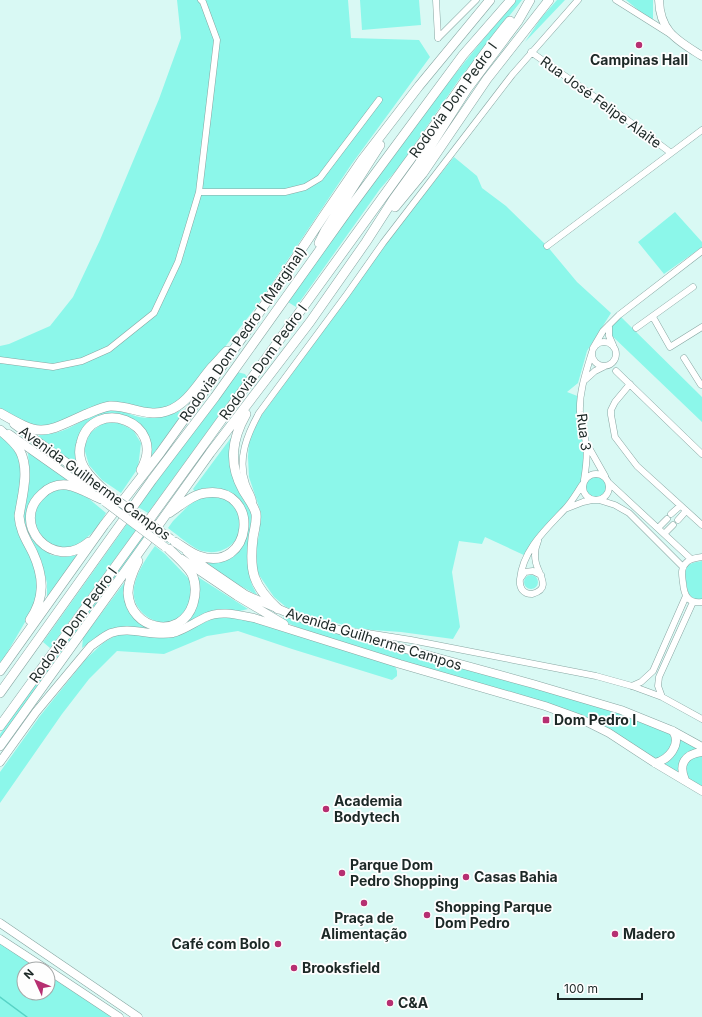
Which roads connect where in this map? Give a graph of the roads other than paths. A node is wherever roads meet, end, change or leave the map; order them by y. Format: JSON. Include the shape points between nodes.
{"nodes":[{"id":1,"x":201,"y":0,"type":"edge"},
{"id":2,"x":436,"y":0,"type":"edge"},
{"id":3,"x":476,"y":0,"type":"edge"},
{"id":4,"x":490,"y":0,"type":"edge"},
{"id":5,"x":511,"y":0,"type":"edge"},
{"id":6,"x":529,"y":0,"type":"edge"},
{"id":7,"x":549,"y":0,"type":"edge"},
{"id":8,"x":578,"y":0,"type":"edge"},
{"id":9,"x":616,"y":0,"type":"edge"},
{"id":10,"x":659,"y":0,"type":"edge"},
{"id":11,"x":670,"y":34,"type":"junction"},
{"id":12,"x":531,"y":52,"type":"junction"},
{"id":13,"x":702,"y":56,"type":"edge"},
{"id":14,"x":418,"y":87,"type":"junction"},
{"id":15,"x":379,"y":100,"type":"dead end"},
{"id":16,"x":702,"y":130,"type":"edge"},
{"id":17,"x":670,"y":153,"type":"junction"},
{"id":18,"x":199,"y":192,"type":"junction"},
{"id":19,"x":366,"y":242,"type":"junction"},
{"id":20,"x":547,"y":246,"type":"dead end"},
{"id":21,"x":702,"y":251,"type":"edge"},
{"id":22,"x":303,"y":272,"type":"junction"},
{"id":23,"x":693,"y":287,"type":"dead end"},
{"id":24,"x":653,"y":317,"type":"junction"},
{"id":25,"x":609,"y":323,"type":"junction"},
{"id":26,"x":251,"y":325,"type":"junction"},
{"id":27,"x":702,"y":327,"type":"edge"},
{"id":28,"x":636,"y":328,"type":"dead end"},
{"id":29,"x":614,"y":347,"type":"junction"},
{"id":30,"x":592,"y":350,"type":"junction"},
{"id":31,"x":684,"y":358,"type":"dead end"},
{"id":32,"x":0,"y":360,"type":"edge"},
{"id":33,"x":606,"y":366,"type":"junction"},
{"id":34,"x":616,"y":371,"type":"dead end"},
{"id":35,"x":583,"y":383,"type":"junction"},
{"id":36,"x":264,"y":384,"type":"junction"},
{"id":37,"x":630,"y":384,"type":"junction"},
{"id":38,"x":702,"y":385,"type":"edge"},
{"id":39,"x":0,"y":413,"type":"edge"},
{"id":40,"x":0,"y":429,"type":"edge"},
{"id":41,"x":586,"y":444,"type":"junction"},
{"id":42,"x":702,"y":454,"type":"edge"},
{"id":43,"x":607,"y":480,"type":"junction"},
{"id":44,"x":583,"y":482,"type":"junction"},
{"id":45,"x":130,"y":490,"type":"junction"},
{"id":46,"x":105,"y":497,"type":"junction"},
{"id":47,"x":596,"y":500,"type":"junction"},
{"id":48,"x":680,"y":506,"type":"junction"},
{"id":49,"x":564,"y":510,"type":"junction"},
{"id":50,"x":686,"y":511,"type":"junction"},
{"id":51,"x":256,"y":513,"type":"junction"},
{"id":52,"x":163,"y":518,"type":"junction"},
{"id":53,"x":104,"y":525,"type":"junction"},
{"id":54,"x":702,"y":525,"type":"edge"},
{"id":55,"x":658,"y":528,"type":"junction"},
{"id":56,"x":664,"y":534,"type":"junction"},
{"id":57,"x":148,"y":540,"type":"junction"},
{"id":58,"x":538,"y":540,"type":"junction"},
{"id":59,"x":170,"y":544,"type":"junction"},
{"id":60,"x":702,"y":557,"type":"edge"},
{"id":61,"x":691,"y":559,"type":"junction"},
{"id":62,"x":683,"y":567,"type":"junction"},
{"id":63,"x":541,"y":575,"type":"junction"},
{"id":64,"x":520,"y":579,"type":"junction"},
{"id":65,"x":686,"y":596,"type":"junction"},
{"id":66,"x":693,"y":602,"type":"junction"},
{"id":67,"x":702,"y":602,"type":"edge"},
{"id":68,"x":278,"y":609,"type":"junction"},
{"id":69,"x":339,"y":631,"type":"junction"},
{"id":70,"x":312,"y":636,"type":"junction"},
{"id":71,"x":0,"y":666,"type":"edge"},
{"id":72,"x":0,"y":671,"type":"edge"},
{"id":73,"x":632,"y":686,"type":"junction"},
{"id":74,"x":0,"y":693,"type":"edge"},
{"id":75,"x":662,"y":697,"type":"junction"},
{"id":76,"x":702,"y":719,"type":"edge"},
{"id":77,"x":0,"y":726,"type":"edge"},
{"id":78,"x":673,"y":731,"type":"junction"},
{"id":79,"x":0,"y":746,"type":"edge"},
{"id":80,"x":702,"y":747,"type":"edge"},
{"id":81,"x":702,"y":752,"type":"edge"},
{"id":82,"x":0,"y":762,"type":"edge"},
{"id":83,"x":655,"y":763,"type":"junction"},
{"id":84,"x":685,"y":780,"type":"junction"},
{"id":85,"x":702,"y":791,"type":"edge"},
{"id":86,"x":0,"y":923,"type":"edge"},
{"id":87,"x":0,"y":938,"type":"edge"},
{"id":88,"x":34,"y":961,"type":"edge"},
{"id":89,"x":56,"y":976,"type":"edge"},
{"id":90,"x":119,"y":1017,"type":"edge"},
{"id":91,"x":138,"y":1017,"type":"edge"}],
"edges":[{"from":1,"to":18,"type":"street","via":[[217,40]]},
{"from":2,"to":3,"type":"street","via":[[438,38]]},
{"from":4,"to":14,"type":"highway","name":"Rodovia Dom Pedro I (Marginal)"},
{"from":5,"to":22,"type":"highway","name":"Rodovia Dom Pedro I","via":[[459,61]]},
{"from":6,"to":19,"type":"highway","via":[[518,21],[467,89]]},
{"from":6,"to":77,"type":"highway","name":"Rodovia Dom Pedro I","via":[[463,82],[432,130]]},
{"from":7,"to":19,"type":"highway","via":[[487,79],[423,173]]},
{"from":8,"to":12,"type":"street"},
{"from":9,"to":11,"type":"street"},
{"from":10,"to":11,"type":"main road","via":[[663,23]]},
{"from":11,"to":13,"type":"main road"},
{"from":12,"to":17,"type":"street","name":"Rua José Felipe Alaite"},
{"from":12,"to":51,"type":"street","via":[[382,243],[259,413],[246,439],[243,454],[246,484]]},
{"from":14,"to":22,"type":"highway","via":[[325,231]]},
{"from":14,"to":26,"type":"highway","name":"Rodovia Dom Pedro I (Marginal)","via":[[324,214]]},
{"from":15,"to":18,"type":"street","via":[[320,178],[305,187],[285,192]]},
{"from":16,"to":17,"type":"street"},
{"from":17,"to":20,"type":"street"},
{"from":18,"to":32,"type":"street","via":[[178,262],[154,313],[109,349],[82,361],[53,367]]},
{"from":19,"to":36,"type":"highway"},
{"from":21,"to":25,"type":"street","name":"Rua 3"},
{"from":22,"to":74,"type":"highway","name":"Rodovia Dom Pedro I"},
{"from":23,"to":24,"type":"street"},
{"from":24,"to":27,"type":"street","via":[[670,347]]},
{"from":24,"to":28,"type":"street"},
{"from":25,"to":29,"type":"street","via":[[609,336]]},
{"from":25,"to":30,"type":"street","name":"Rua 3"},
{"from":26,"to":39,"type":"highway","via":[[189,396],[167,411],[138,412],[110,406],[43,431],[23,426]]},
{"from":26,"to":45,"type":"highway","name":"Rodovia Dom Pedro I (Marginal)","via":[[160,453]]},
{"from":29,"to":30,"type":"street","via":[[599,342]]},
{"from":29,"to":33,"type":"street","via":[[615,359]]},
{"from":30,"to":33,"type":"street","via":[[595,362]]},
{"from":30,"to":35,"type":"street","name":"Rua 3"},
{"from":31,"to":38,"type":"street"},
{"from":33,"to":35,"type":"street","via":[[592,373]]},
{"from":34,"to":37,"type":"street"},
{"from":35,"to":41,"type":"street","name":"Rua 3","via":[[580,412]]},
{"from":36,"to":51,"type":"highway","via":[[238,427],[233,455],[238,481]]},
{"from":36,"to":52,"type":"highway"},
{"from":37,"to":42,"type":"street"},
{"from":37,"to":48,"type":"street","via":[[611,410],[615,438],[637,466]]},
{"from":39,"to":46,"type":"main road","name":"Avenida Guilherme Campos"},
{"from":40,"to":46,"type":"main road","name":"Avenida Guilherme Campos"},
{"from":40,"to":71,"type":"highway","via":[[12,440],[22,456],[25,472],[20,523],[36,561],[42,586],[42,593],[33,616]]},
{"from":41,"to":43,"type":"street"},
{"from":41,"to":44,"type":"street","name":"Rua 3"},
{"from":43,"to":44,"type":"street","via":[[602,474],[597,473]]},
{"from":43,"to":47,"type":"street","via":[[608,491],[603,498]]},
{"from":43,"to":55,"type":"street"},
{"from":44,"to":47,"type":"street","via":[[582,490],[585,495]]},
{"from":44,"to":49,"type":"street"},
{"from":45,"to":46,"type":"highway","via":[[146,460],[146,443],[142,433],[131,422],[108,418],[96,423],[87,431],[82,438],[79,454],[86,472]]},
{"from":45,"to":53,"type":"highway","name":"Rodovia Dom Pedro I (Marginal)"},
{"from":46,"to":53,"type":"highway","via":[[75,486],[54,486],[37,498],[31,512],[34,533],[48,548],[60,552],[82,547]]},
{"from":46,"to":59,"type":"main road","name":"Avenida Guilherme Campos","bridge":true},
{"from":47,"to":49,"type":"street"},
{"from":47,"to":62,"type":"street","via":[[629,513]]},
{"from":48,"to":50,"type":"street"},
{"from":48,"to":55,"type":"street"},
{"from":49,"to":58,"type":"street"},
{"from":50,"to":54,"type":"street"},
{"from":50,"to":56,"type":"street"},
{"from":51,"to":68,"type":"highway","via":[[250,561],[253,576],[268,600]]},
{"from":52,"to":57,"type":"highway"},
{"from":52,"to":59,"type":"highway","via":[[196,496],[216,492],[234,500],[244,516],[243,537],[238,546],[223,557],[199,556]]},
{"from":53,"to":72,"type":"highway","name":"Rodovia Dom Pedro I (Marginal)"},
{"from":55,"to":56,"type":"street"},
{"from":56,"to":61,"type":"street"},
{"from":57,"to":59,"type":"highway","via":[[134,569],[128,592],[130,605],[138,616],[148,624],[159,627],[168,627],[184,619],[191,610],[195,597],[195,584],[191,573]]},
{"from":57,"to":79,"type":"highway"},
{"from":58,"to":63,"type":"street","via":[[535,559]]},
{"from":58,"to":64,"type":"street","via":[[523,562]]},
{"from":59,"to":68,"type":"main road","name":"Avenida Guilherme Campos","via":[[246,595]]},
{"from":59,"to":70,"type":"main road","name":"Avenida Guilherme Campos","via":[[231,592],[280,622]]},
{"from":60,"to":61,"type":"street"},
{"from":61,"to":62,"type":"street"},
{"from":62,"to":65,"type":"street","via":[[681,572]]},
{"from":63,"to":64,"type":"street","via":[[529,571]]},
{"from":63,"to":64,"type":"street","via":[[541,589],[532,594],[524,592],[519,584]]},
{"from":65,"to":66,"type":"street"},
{"from":65,"to":73,"type":"street","via":[[653,671]]},
{"from":66,"to":67,"type":"street"},
{"from":66,"to":75,"type":"street","via":[[659,678],[658,686]]},
{"from":68,"to":69,"type":"main road","name":"Avenida Guilherme Campos"},
{"from":69,"to":73,"type":"street","via":[[410,640]]},
{"from":69,"to":78,"type":"main road","name":"Avenida Guilherme Campos","via":[[621,710]]},
{"from":70,"to":82,"type":"main road","name":"Avenida Guilherme Campos","via":[[254,618],[221,613],[208,616],[174,633],[111,633],[91,646],[36,712]]},
{"from":70,"to":83,"type":"main road","name":"Avenida Guilherme Campos","via":[[582,719]]},
{"from":73,"to":75,"type":"street"},
{"from":75,"to":76,"type":"street"},
{"from":78,"to":80,"type":"main road","name":"Avenida Guilherme Campos"},
{"from":78,"to":83,"type":"main road","via":[[676,742],[673,750],[668,757]]},
{"from":81,"to":84,"type":"main road","via":[[692,754],[681,767]]},
{"from":83,"to":84,"type":"main road","name":"Avenida Guilherme Campos"},
{"from":84,"to":85,"type":"main road","name":"Avenida Guilherme Campos"},
{"from":86,"to":91,"type":"main road"},
{"from":87,"to":88,"type":"main road"},
{"from":89,"to":90,"type":"main road"}]}
